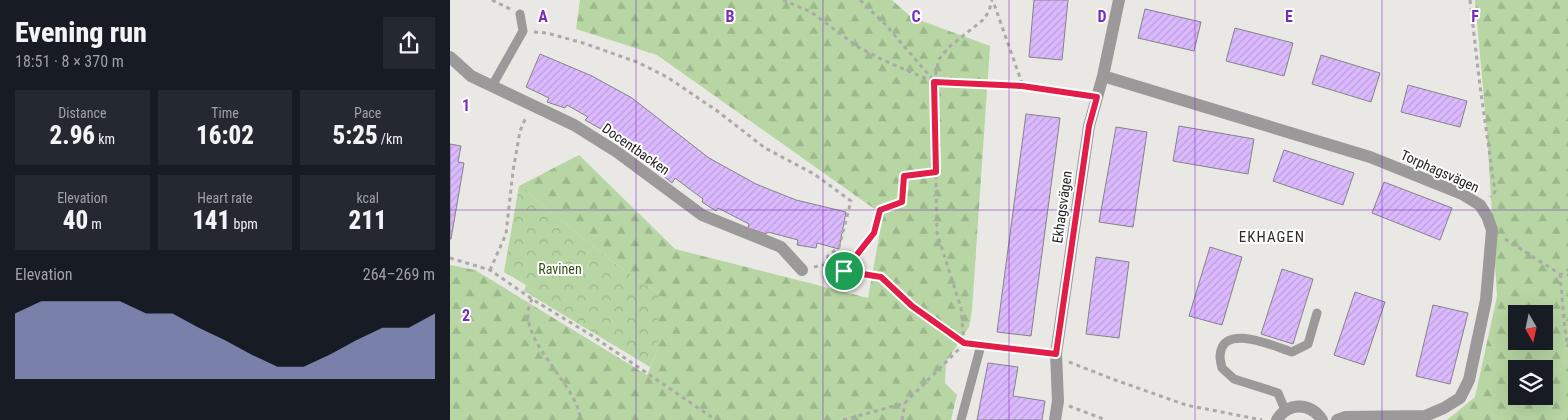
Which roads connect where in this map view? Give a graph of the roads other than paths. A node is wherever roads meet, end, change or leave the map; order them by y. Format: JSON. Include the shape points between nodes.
{"nodes":[{"id":1,"x":1118,"y":0,"type":"edge"},
{"id":2,"x":520,"y":14,"type":"dead end"},
{"id":3,"x":450,"y":56,"type":"edge"},
{"id":4,"x":1102,"y":76,"type":"junction"},
{"id":5,"x":492,"y":86,"type":"junction"},
{"id":6,"x":802,"y":270,"type":"dead end"},
{"id":7,"x":1317,"y":313,"type":"dead end"},
{"id":8,"x":1056,"y":354,"type":"junction"},
{"id":9,"x":1281,"y":415,"type":"edge"},
{"id":10,"x":961,"y":420,"type":"edge"},
{"id":11,"x":1055,"y":420,"type":"edge"},
{"id":12,"x":1322,"y":420,"type":"edge"},
{"id":13,"x":1337,"y":420,"type":"edge"}],
"edges":[{"from":1,"to":4,"type":"street","name":"Ekhagsvägen"},
{"from":2,"to":5,"type":"lane","via":[[523,31]]},
{"from":3,"to":5,"type":"street","name":"Docentbacken","via":[[471,76]]},
{"from":4,"to":8,"type":"street","name":"Ekhagsvägen","via":[[1089,126]]},
{"from":4,"to":13,"type":"street","name":"Torphagsvägen","via":[[1370,157],[1462,194],[1480,205],[1492,230],[1486,300],[1469,380],[1460,398],[1425,416],[1345,417]]},
{"from":5,"to":6,"type":"street","name":"Docentbacken","via":[[574,125],[702,215],[780,248]]},
{"from":7,"to":9,"type":"lane","via":[[1308,344],[1292,352],[1245,338],[1231,338],[1224,344],[1220,356],[1222,368],[1234,378],[1278,393]]},
{"from":8,"to":10,"type":"lane","via":[[981,345]]},
{"from":8,"to":11,"type":"street","name":"Ekhagsvägen","via":[[1058,401]]},
{"from":9,"to":12,"type":"street","via":[[1296,406],[1305,406]]}]}
